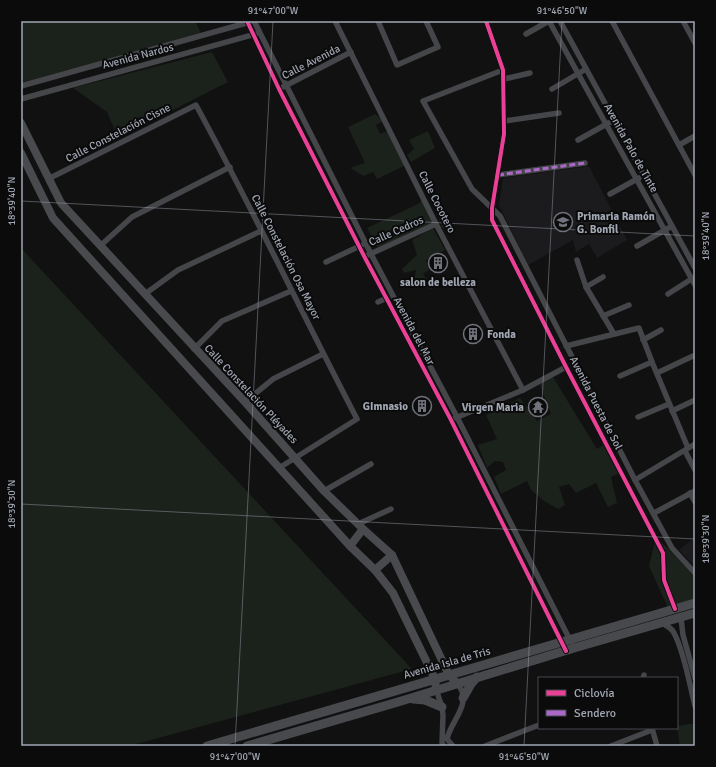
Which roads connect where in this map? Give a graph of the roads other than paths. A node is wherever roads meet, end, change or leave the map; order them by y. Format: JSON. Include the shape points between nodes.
{"nodes":[{"id":1,"x":254,"y":21,"type":"edge"},
{"id":2,"x":335,"y":21,"type":"edge"},
{"id":3,"x":378,"y":21,"type":"edge"},
{"id":4,"x":426,"y":21,"type":"edge"},
{"id":5,"x":486,"y":21,"type":"edge"},
{"id":6,"x":549,"y":21,"type":"edge"},
{"id":7,"x":560,"y":21,"type":"edge"},
{"id":8,"x":612,"y":21,"type":"edge"},
{"id":9,"x":683,"y":21,"type":"edge"},
{"id":10,"x":247,"y":22,"type":"edge"},
{"id":11,"x":256,"y":34,"type":"junction"},
{"id":12,"x":526,"y":34,"type":"dead end"},
{"id":13,"x":695,"y":43,"type":"edge"},
{"id":14,"x":351,"y":52,"type":"junction"},
{"id":15,"x":586,"y":69,"type":"junction"},
{"id":16,"x":503,"y":70,"type":"junction"},
{"id":17,"x":530,"y":73,"type":"dead end"},
{"id":18,"x":578,"y":74,"type":"junction"},
{"id":19,"x":504,"y":79,"type":"junction"},
{"id":20,"x":21,"y":86,"type":"edge"},
{"id":21,"x":286,"y":86,"type":"junction"},
{"id":22,"x":279,"y":89,"type":"junction"},
{"id":23,"x":552,"y":89,"type":"dead end"},
{"id":24,"x":21,"y":99,"type":"edge"},
{"id":25,"x":196,"y":105,"type":"joint"},
{"id":26,"x":559,"y":113,"type":"dead end"},
{"id":27,"x":614,"y":120,"type":"junction"},
{"id":28,"x":504,"y":121,"type":"junction"},
{"id":29,"x":21,"y":123,"type":"edge"},
{"id":30,"x":606,"y":125,"type":"junction"},
{"id":31,"x":695,"y":136,"type":"edge"},
{"id":32,"x":578,"y":140,"type":"dead end"},
{"id":33,"x":679,"y":145,"type":"junction"},
{"id":34,"x":21,"y":153,"type":"edge"},
{"id":35,"x":585,"y":163,"type":"dead end"},
{"id":36,"x":230,"y":167,"type":"junction"},
{"id":37,"x":695,"y":174,"type":"edge"},
{"id":38,"x":498,"y":175,"type":"junction"},
{"id":39,"x":644,"y":175,"type":"junction"},
{"id":40,"x":48,"y":178,"type":"junction"},
{"id":41,"x":636,"y":179,"type":"junction"},
{"id":42,"x":610,"y":194,"type":"dead end"},
{"id":43,"x":61,"y":204,"type":"junction"},
{"id":44,"x":492,"y":208,"type":"junction"},
{"id":45,"x":49,"y":210,"type":"junction"},
{"id":46,"x":436,"y":224,"type":"junction"},
{"id":47,"x":672,"y":226,"type":"junction"},
{"id":48,"x":665,"y":230,"type":"junction"},
{"id":49,"x":261,"y":231,"type":"junction"},
{"id":50,"x":366,"y":243,"type":"junction"},
{"id":51,"x":100,"y":246,"type":"junction"},
{"id":52,"x":359,"y":246,"type":"junction"},
{"id":53,"x":637,"y":246,"type":"dead end"},
{"id":54,"x":516,"y":248,"type":"junction"},
{"id":55,"x":509,"y":252,"type":"junction"},
{"id":56,"x":371,"y":254,"type":"junction"},
{"id":57,"x":364,"y":256,"type":"junction"},
{"id":58,"x":577,"y":260,"type":"dead end"},
{"id":59,"x":326,"y":262,"type":"dead end"},
{"id":60,"x":695,"y":268,"type":"edge"},
{"id":61,"x":602,"y":277,"type":"dead end"},
{"id":62,"x":693,"y":278,"type":"edge"},
{"id":63,"x":695,"y":285,"type":"edge"},
{"id":64,"x":586,"y":287,"type":"junction"},
{"id":65,"x":291,"y":291,"type":"junction"},
{"id":66,"x":145,"y":294,"type":"junction"},
{"id":67,"x":540,"y":294,"type":"junction"},
{"id":68,"x":668,"y":294,"type":"dead end"},
{"id":69,"x":387,"y":298,"type":"junction"},
{"id":70,"x":532,"y":298,"type":"junction"},
{"id":71,"x":378,"y":302,"type":"dead end"},
{"id":72,"x":629,"y":306,"type":"dead end"},
{"id":73,"x":602,"y":316,"type":"junction"},
{"id":74,"x":661,"y":330,"type":"dead end"},
{"id":75,"x":560,"y":333,"type":"junction"},
{"id":76,"x":614,"y":334,"type":"junction"},
{"id":77,"x":552,"y":337,"type":"junction"},
{"id":78,"x":643,"y":340,"type":"junction"},
{"id":79,"x":566,"y":346,"type":"junction"},
{"id":80,"x":194,"y":349,"type":"junction"},
{"id":81,"x":324,"y":354,"type":"junction"},
{"id":82,"x":694,"y":356,"type":"dead end"},
{"id":83,"x":652,"y":362,"type":"junction"},
{"id":84,"x":566,"y":367,"type":"junction"},
{"id":85,"x":657,"y":373,"type":"junction"},
{"id":86,"x":620,"y":376,"type":"dead end"},
{"id":87,"x":523,"y":390,"type":"junction"},
{"id":88,"x":695,"y":400,"type":"edge"},
{"id":89,"x":245,"y":402,"type":"junction"},
{"id":90,"x":669,"y":404,"type":"junction"},
{"id":91,"x":672,"y":411,"type":"junction"},
{"id":92,"x":638,"y":417,"type":"dead end"},
{"id":93,"x":454,"y":418,"type":"junction"},
{"id":94,"x":695,"y":444,"type":"edge"},
{"id":95,"x":686,"y":449,"type":"junction"},
{"id":96,"x":294,"y":458,"type":"junction"},
{"id":97,"x":372,"y":464,"type":"dead end"},
{"id":98,"x":279,"y":468,"type":"junction"},
{"id":99,"x":695,"y":470,"type":"edge"},
{"id":100,"x":635,"y":480,"type":"junction"},
{"id":101,"x":324,"y":491,"type":"junction"},
{"id":102,"x":692,"y":492,"type":"edge"},
{"id":103,"x":695,"y":502,"type":"edge"},
{"id":104,"x":391,"y":510,"type":"dead end"},
{"id":105,"x":654,"y":514,"type":"junction"},
{"id":106,"x":360,"y":527,"type":"junction"},
{"id":107,"x":350,"y":546,"type":"junction"},
{"id":108,"x":672,"y":548,"type":"junction"},
{"id":109,"x":663,"y":553,"type":"junction"},
{"id":110,"x":392,"y":555,"type":"junction"},
{"id":111,"x":374,"y":570,"type":"junction"},
{"id":112,"x":695,"y":573,"type":"edge"},
{"id":113,"x":695,"y":603,"type":"edge"},
{"id":114,"x":675,"y":609,"type":"junction"},
{"id":115,"x":695,"y":613,"type":"edge"},
{"id":116,"x":681,"y":618,"type":"junction"},
{"id":117,"x":662,"y":623,"type":"junction"},
{"id":118,"x":568,"y":645,"type":"junction"},
{"id":119,"x":686,"y":646,"type":"junction"},
{"id":120,"x":680,"y":649,"type":"junction"},
{"id":121,"x":692,"y":665,"type":"junction"},
{"id":122,"x":686,"y":667,"type":"junction"},
{"id":123,"x":449,"y":675,"type":"junction"},
{"id":124,"x":477,"y":677,"type":"junction"},
{"id":125,"x":695,"y":678,"type":"edge"},
{"id":126,"x":435,"y":679,"type":"junction"},
{"id":127,"x":457,"y":683,"type":"junction"},
{"id":128,"x":436,"y":689,"type":"junction"},
{"id":129,"x":409,"y":698,"type":"junction"},
{"id":130,"x":463,"y":698,"type":"junction"},
{"id":131,"x":695,"y":706,"type":"edge"},
{"id":132,"x":442,"y":707,"type":"junction"},
{"id":133,"x":538,"y":725,"type":"edge"},
{"id":134,"x":652,"y":729,"type":"edge"},
{"id":135,"x":207,"y":746,"type":"edge"},
{"id":136,"x":247,"y":746,"type":"edge"},
{"id":137,"x":444,"y":746,"type":"edge"},
{"id":138,"x":452,"y":746,"type":"edge"},
{"id":139,"x":485,"y":746,"type":"edge"},
{"id":140,"x":611,"y":746,"type":"edge"},
{"id":141,"x":657,"y":746,"type":"edge"}],
"edges":[{"from":1,"to":10,"type":"street","name":"Avenida Nardos"},
{"from":1,"to":11,"type":"street","name":"Avenida del Mar"},
{"from":2,"to":14,"type":"street","name":"Calle Cocotero"},
{"from":3,"to":4,"type":"street","via":[[397,64],[438,47]]},
{"from":5,"to":16,"type":"street"},
{"from":6,"to":12,"type":"street"},
{"from":6,"to":18,"type":"street","name":"Avenida Palo de Tinte"},
{"from":7,"to":15,"type":"street","name":"Avenida Palo de Tinte"},
{"from":8,"to":33,"type":"street"},
{"from":9,"to":13,"type":"street"},
{"from":10,"to":11,"type":"street","name":"Avenida del Mar"},
{"from":10,"to":20,"type":"street","name":"Avenida Nardos"},
{"from":11,"to":21,"type":"street","name":"Avenida del Mar"},
{"from":11,"to":22,"type":"street","name":"Avenida del Mar"},
{"from":11,"to":24,"type":"street","name":"Avenida Nardos"},
{"from":14,"to":21,"type":"street","name":"Calle Avenida"},
{"from":14,"to":46,"type":"street","name":"Calle Cocotero"},
{"from":15,"to":18,"type":"street"},
{"from":15,"to":27,"type":"street","name":"Avenida Palo de Tinte"},
{"from":16,"to":19,"type":"street"},
{"from":16,"to":44,"type":"street","via":[[423,101],[472,189]]},
{"from":17,"to":19,"type":"street"},
{"from":18,"to":23,"type":"street"},
{"from":18,"to":30,"type":"street","name":"Avenida Palo de Tinte"},
{"from":19,"to":28,"type":"street"},
{"from":21,"to":22,"type":"street","name":"Calle Avenida"},
{"from":21,"to":50,"type":"street","name":"Avenida del Mar"},
{"from":22,"to":52,"type":"street","name":"Avenida del Mar"},
{"from":25,"to":36,"type":"street","name":"Calle Constelación Osa Mayor"},
{"from":25,"to":40,"type":"street","name":"Calle Constelación Cisne"},
{"from":26,"to":28,"type":"street"},
{"from":27,"to":30,"type":"street"},
{"from":27,"to":39,"type":"street","name":"Avenida Palo de Tinte"},
{"from":28,"to":38,"type":"street"},
{"from":29,"to":40,"type":"main road","name":"Calle Constelación Pléyades"},
{"from":30,"to":32,"type":"street"},
{"from":30,"to":41,"type":"street","name":"Avenida Palo de Tinte"},
{"from":31,"to":33,"type":"street"},
{"from":33,"to":37,"type":"street"},
{"from":34,"to":45,"type":"main road"},
{"from":35,"to":38,"type":"street"},
{"from":36,"to":49,"type":"street","name":"Calle Constelación Osa Mayor"},
{"from":36,"to":51,"type":"street","via":[[132,217]]},
{"from":38,"to":44,"type":"street"},
{"from":39,"to":41,"type":"street"},
{"from":39,"to":47,"type":"street","name":"Avenida Palo de Tinte"},
{"from":40,"to":43,"type":"main road","name":"Calle Constelación Pléyades"},
{"from":41,"to":42,"type":"street"},
{"from":41,"to":48,"type":"street","name":"Avenida Palo de Tinte"},
{"from":43,"to":45,"type":"main road"},
{"from":43,"to":51,"type":"main road","name":"Calle Constelación Pléyades"},
{"from":44,"to":54,"type":"street","name":"Avenida Puesta de Sol","via":[[500,216]]},
{"from":44,"to":55,"type":"street","name":"Avenida Puesta de Sol","via":[[492,220]]},
{"from":45,"to":98,"type":"main road","via":[[53,218]]},
{"from":46,"to":56,"type":"street","name":"Calle Cedros"},
{"from":46,"to":87,"type":"street","name":"Calle Cocotero"},
{"from":47,"to":48,"type":"street"},
{"from":47,"to":60,"type":"street","name":"Avenida Palo de Tinte"},
{"from":48,"to":53,"type":"street"},
{"from":48,"to":62,"type":"street","name":"Avenida Palo de Tinte"},
{"from":49,"to":65,"type":"street","name":"Calle Constelación Osa Mayor"},
{"from":49,"to":66,"type":"street","via":[[178,270]]},
{"from":50,"to":52,"type":"street"},
{"from":50,"to":56,"type":"street","name":"Avenida del Mar"},
{"from":51,"to":66,"type":"main road","name":"Calle Constelación Pléyades"},
{"from":52,"to":57,"type":"street","name":"Avenida del Mar"},
{"from":52,"to":59,"type":"street"},
{"from":54,"to":55,"type":"street"},
{"from":54,"to":67,"type":"street","name":"Avenida Puesta de Sol"},
{"from":55,"to":70,"type":"street","name":"Avenida Puesta de Sol"},
{"from":56,"to":57,"type":"street","name":"Calle Cedros"},
{"from":56,"to":93,"type":"street","name":"Avenida del Mar"},
{"from":57,"to":69,"type":"street","name":"Avenida del Mar"},
{"from":58,"to":64,"type":"street"},
{"from":61,"to":64,"type":"street"},
{"from":62,"to":63,"type":"street","name":"Avenida Palo de Tinte"},
{"from":62,"to":68,"type":"street"},
{"from":64,"to":73,"type":"street"},
{"from":65,"to":80,"type":"street","via":[[222,321]]},
{"from":65,"to":81,"type":"street","name":"Calle Constelación Osa Mayor"},
{"from":66,"to":80,"type":"main road","name":"Calle Constelación Pléyades"},
{"from":67,"to":70,"type":"street"},
{"from":67,"to":75,"type":"street","name":"Avenida Puesta de Sol"},
{"from":69,"to":71,"type":"street"},
{"from":69,"to":93,"type":"street","name":"Avenida del Mar"},
{"from":70,"to":77,"type":"street","name":"Avenida Puesta de Sol"},
{"from":72,"to":73,"type":"street"},
{"from":73,"to":76,"type":"street"},
{"from":74,"to":78,"type":"street"},
{"from":75,"to":77,"type":"street"},
{"from":75,"to":79,"type":"street","name":"Avenida Puesta de Sol"},
{"from":76,"to":78,"type":"street","via":[[639,328]]},
{"from":76,"to":79,"type":"street"},
{"from":77,"to":84,"type":"street","name":"Avenida Puesta de Sol"},
{"from":78,"to":83,"type":"street"},
{"from":79,"to":100,"type":"street","name":"Avenida Puesta de Sol"},
{"from":80,"to":89,"type":"main road","name":"Calle Constelación Pléyades"},
{"from":81,"to":89,"type":"street","via":[[273,379]]},
{"from":81,"to":96,"type":"street","name":"Calle Constelación Osa Mayor","via":[[357,419]]},
{"from":82,"to":85,"type":"street"},
{"from":83,"to":85,"type":"street"},
{"from":83,"to":86,"type":"street"},
{"from":84,"to":87,"type":"street"},
{"from":84,"to":109,"type":"street","name":"Avenida Puesta de Sol"},
{"from":85,"to":90,"type":"street"},
{"from":87,"to":93,"type":"street"},
{"from":88,"to":91,"type":"street"},
{"from":89,"to":96,"type":"main road","name":"Calle Constelación Pléyades"},
{"from":90,"to":91,"type":"street"},
{"from":90,"to":92,"type":"street"},
{"from":91,"to":95,"type":"street"},
{"from":93,"to":118,"type":"street","name":"Avenida del Mar"},
{"from":93,"to":118,"type":"street","name":"Avenida del Mar"},
{"from":94,"to":95,"type":"street"},
{"from":95,"to":99,"type":"street"},
{"from":95,"to":100,"type":"street"},
{"from":96,"to":98,"type":"street"},
{"from":96,"to":101,"type":"main road","name":"Calle Constelación Pléyades"},
{"from":97,"to":101,"type":"street"},
{"from":98,"to":107,"type":"main road"},
{"from":100,"to":105,"type":"street","name":"Avenida Puesta de Sol"},
{"from":101,"to":106,"type":"main road","name":"Calle Constelación Pléyades"},
{"from":102,"to":103,"type":"street"},
{"from":102,"to":105,"type":"street"},
{"from":104,"to":106,"type":"street"},
{"from":105,"to":108,"type":"street","name":"Avenida Puesta de Sol"},
{"from":106,"to":107,"type":"main road"},
{"from":106,"to":110,"type":"main road","name":"Calle Constelación Pléyades"},
{"from":107,"to":111,"type":"main road"},
{"from":108,"to":109,"type":"street"},
{"from":108,"to":112,"type":"street","name":"Avenida Puesta de Sol"},
{"from":109,"to":114,"type":"street","name":"Avenida Puesta de Sol","via":[[664,580]]},
{"from":110,"to":111,"type":"main road"},
{"from":110,"to":123,"type":"main road","name":"Calle Constelación Pléyades"},
{"from":111,"to":126,"type":"main road","via":[[393,593]]},
{"from":113,"to":114,"type":"main road","name":"Avenida Isla de Tris"},
{"from":114,"to":118,"type":"main road","name":"Avenida Isla de Tris"},
{"from":115,"to":116,"type":"main road","name":"Avenida Isla de Tris"},
{"from":116,"to":117,"type":"main road","name":"Avenida Isla de Tris"},
{"from":116,"to":119,"type":"street"},
{"from":117,"to":118,"type":"main road","name":"Avenida Isla de Tris"},
{"from":117,"to":120,"type":"street","via":[[674,633]]},
{"from":118,"to":123,"type":"main road","name":"Avenida Isla de Tris"},
{"from":118,"to":124,"type":"main road","name":"Avenida Isla de Tris"},
{"from":119,"to":120,"type":"street"},
{"from":119,"to":121,"type":"street"},
{"from":120,"to":122,"type":"street"},
{"from":121,"to":122,"type":"street"},
{"from":121,"to":125,"type":"street"},
{"from":122,"to":131,"type":"street"},
{"from":123,"to":126,"type":"main road","name":"Avenida Isla de Tris"},
{"from":123,"to":127,"type":"main road","name":"Calle Constelación Pléyades"},
{"from":124,"to":127,"type":"main road","name":"Avenida Isla de Tris"},
{"from":124,"to":130,"type":"main road"},
{"from":126,"to":128,"type":"main road"},
{"from":126,"to":135,"type":"main road","name":"Avenida Isla de Tris"},
{"from":127,"to":128,"type":"main road","name":"Avenida Isla de Tris"},
{"from":127,"to":130,"type":"street","via":[[462,689]]},
{"from":128,"to":129,"type":"main road","name":"Avenida Isla de Tris"},
{"from":128,"to":132,"type":"street"},
{"from":129,"to":132,"type":"main road","via":[[425,700]]},
{"from":129,"to":136,"type":"main road","name":"Avenida Isla de Tris"},
{"from":130,"to":138,"type":"street","via":[[460,712],[448,733],[447,739]]},
{"from":132,"to":137,"type":"street"},
{"from":133,"to":139,"type":"street"},
{"from":134,"to":140,"type":"street"},
{"from":134,"to":141,"type":"street"}]}
